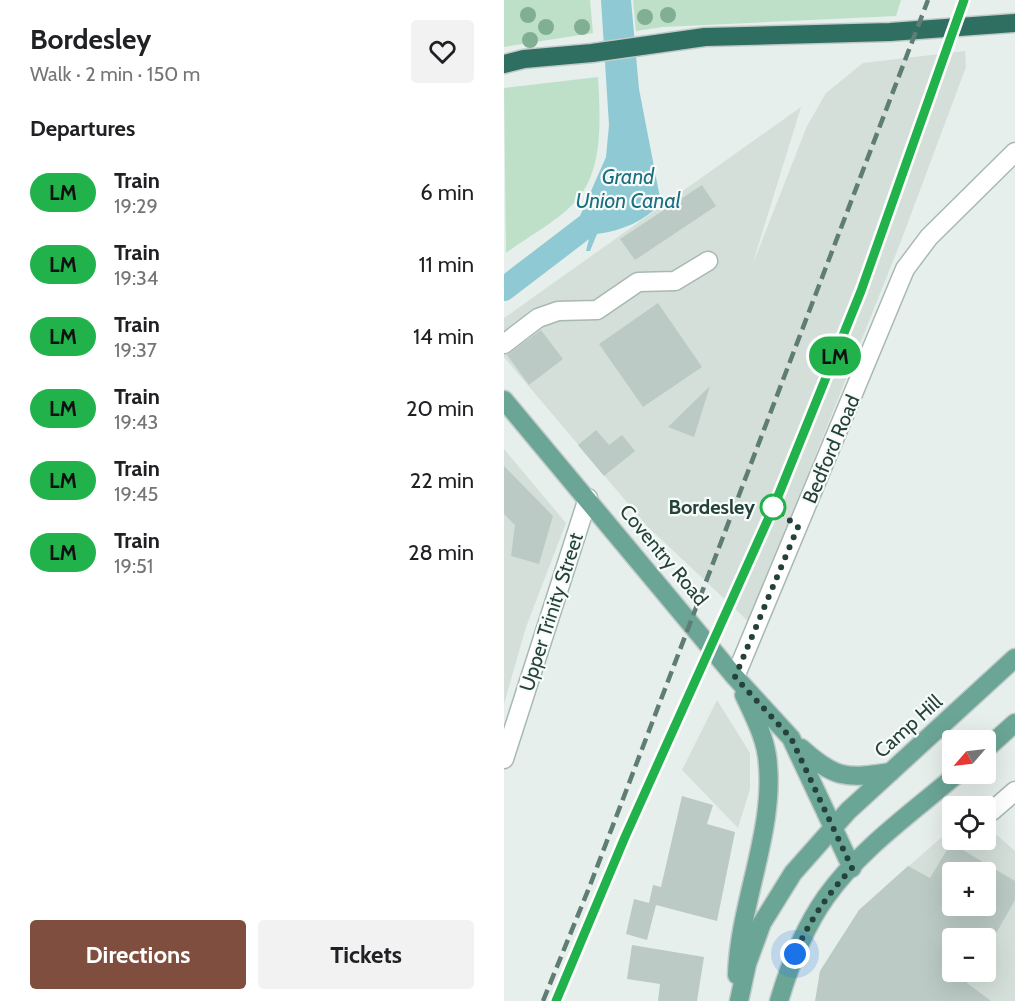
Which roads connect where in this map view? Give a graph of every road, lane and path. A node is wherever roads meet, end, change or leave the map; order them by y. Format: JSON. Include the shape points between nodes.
{"nodes":[{"id":1,"x":1015,"y":23,"type":"edge"},
{"id":2,"x":504,"y":64,"type":"edge"},
{"id":3,"x":1015,"y":152,"type":"edge"},
{"id":4,"x":708,"y":261,"type":"dead end"},
{"id":5,"x":504,"y":344,"type":"edge"},
{"id":6,"x":507,"y":410,"type":"edge"},
{"id":7,"x":588,"y":498,"type":"junction"},
{"id":8,"x":1015,"y":658,"type":"edge"},
{"id":9,"x":735,"y":677,"type":"junction"},
{"id":10,"x":1015,"y":723,"type":"edge"},
{"id":11,"x":791,"y":738,"type":"junction"},
{"id":12,"x":996,"y":740,"type":"edge"},
{"id":13,"x":504,"y":759,"type":"edge"},
{"id":14,"x":891,"y":772,"type":"junction"},
{"id":15,"x":946,"y":784,"type":"edge"},
{"id":16,"x":1013,"y":796,"type":"edge"},
{"id":17,"x":996,"y":808,"type":"edge"},
{"id":18,"x":832,"y":828,"type":"junction"},
{"id":19,"x":852,"y":868,"type":"junction"},
{"id":20,"x":737,"y":1001,"type":"edge"},
{"id":21,"x":780,"y":1001,"type":"edge"}],
"edges":[{"from":1,"to":2,"type":"highway","via":[[890,32],[705,37]]},
{"from":3,"to":9,"type":"street","name":"Bedford Road","via":[[929,237],[905,269]]},
{"from":4,"to":5,"type":"street","via":[[675,281],[638,282],[597,310],[558,311],[538,318]]},
{"from":6,"to":7,"type":"main road","name":"Coventry Road"},
{"from":7,"to":9,"type":"main road","name":"Coventry Road"},
{"from":7,"to":13,"type":"street","name":"Upper Trinity Street"},
{"from":8,"to":14,"type":"main road","name":"Camp Hill"},
{"from":9,"to":11,"type":"main road","name":"Coventry Road"},
{"from":9,"to":20,"type":"main road","via":[[755,717],[767,754],[769,784],[744,909],[737,959]]},
{"from":10,"to":12,"type":"main road"},
{"from":11,"to":14,"type":"main road","name":"Coventry Road","via":[[833,773],[862,777]]},
{"from":11,"to":18,"type":"main road","name":"Coventry Road"},
{"from":14,"to":18,"type":"main road","name":"Camp Hill"},
{"from":15,"to":19,"type":"main road"},
{"from":16,"to":17,"type":"street"},
{"from":18,"to":19,"type":"main road","name":"Coventry Road"},
{"from":18,"to":20,"type":"main road","name":"Camp Hill","via":[[793,873],[762,923]]},
{"from":19,"to":21,"type":"main road","via":[[827,896],[803,935]]}]}
